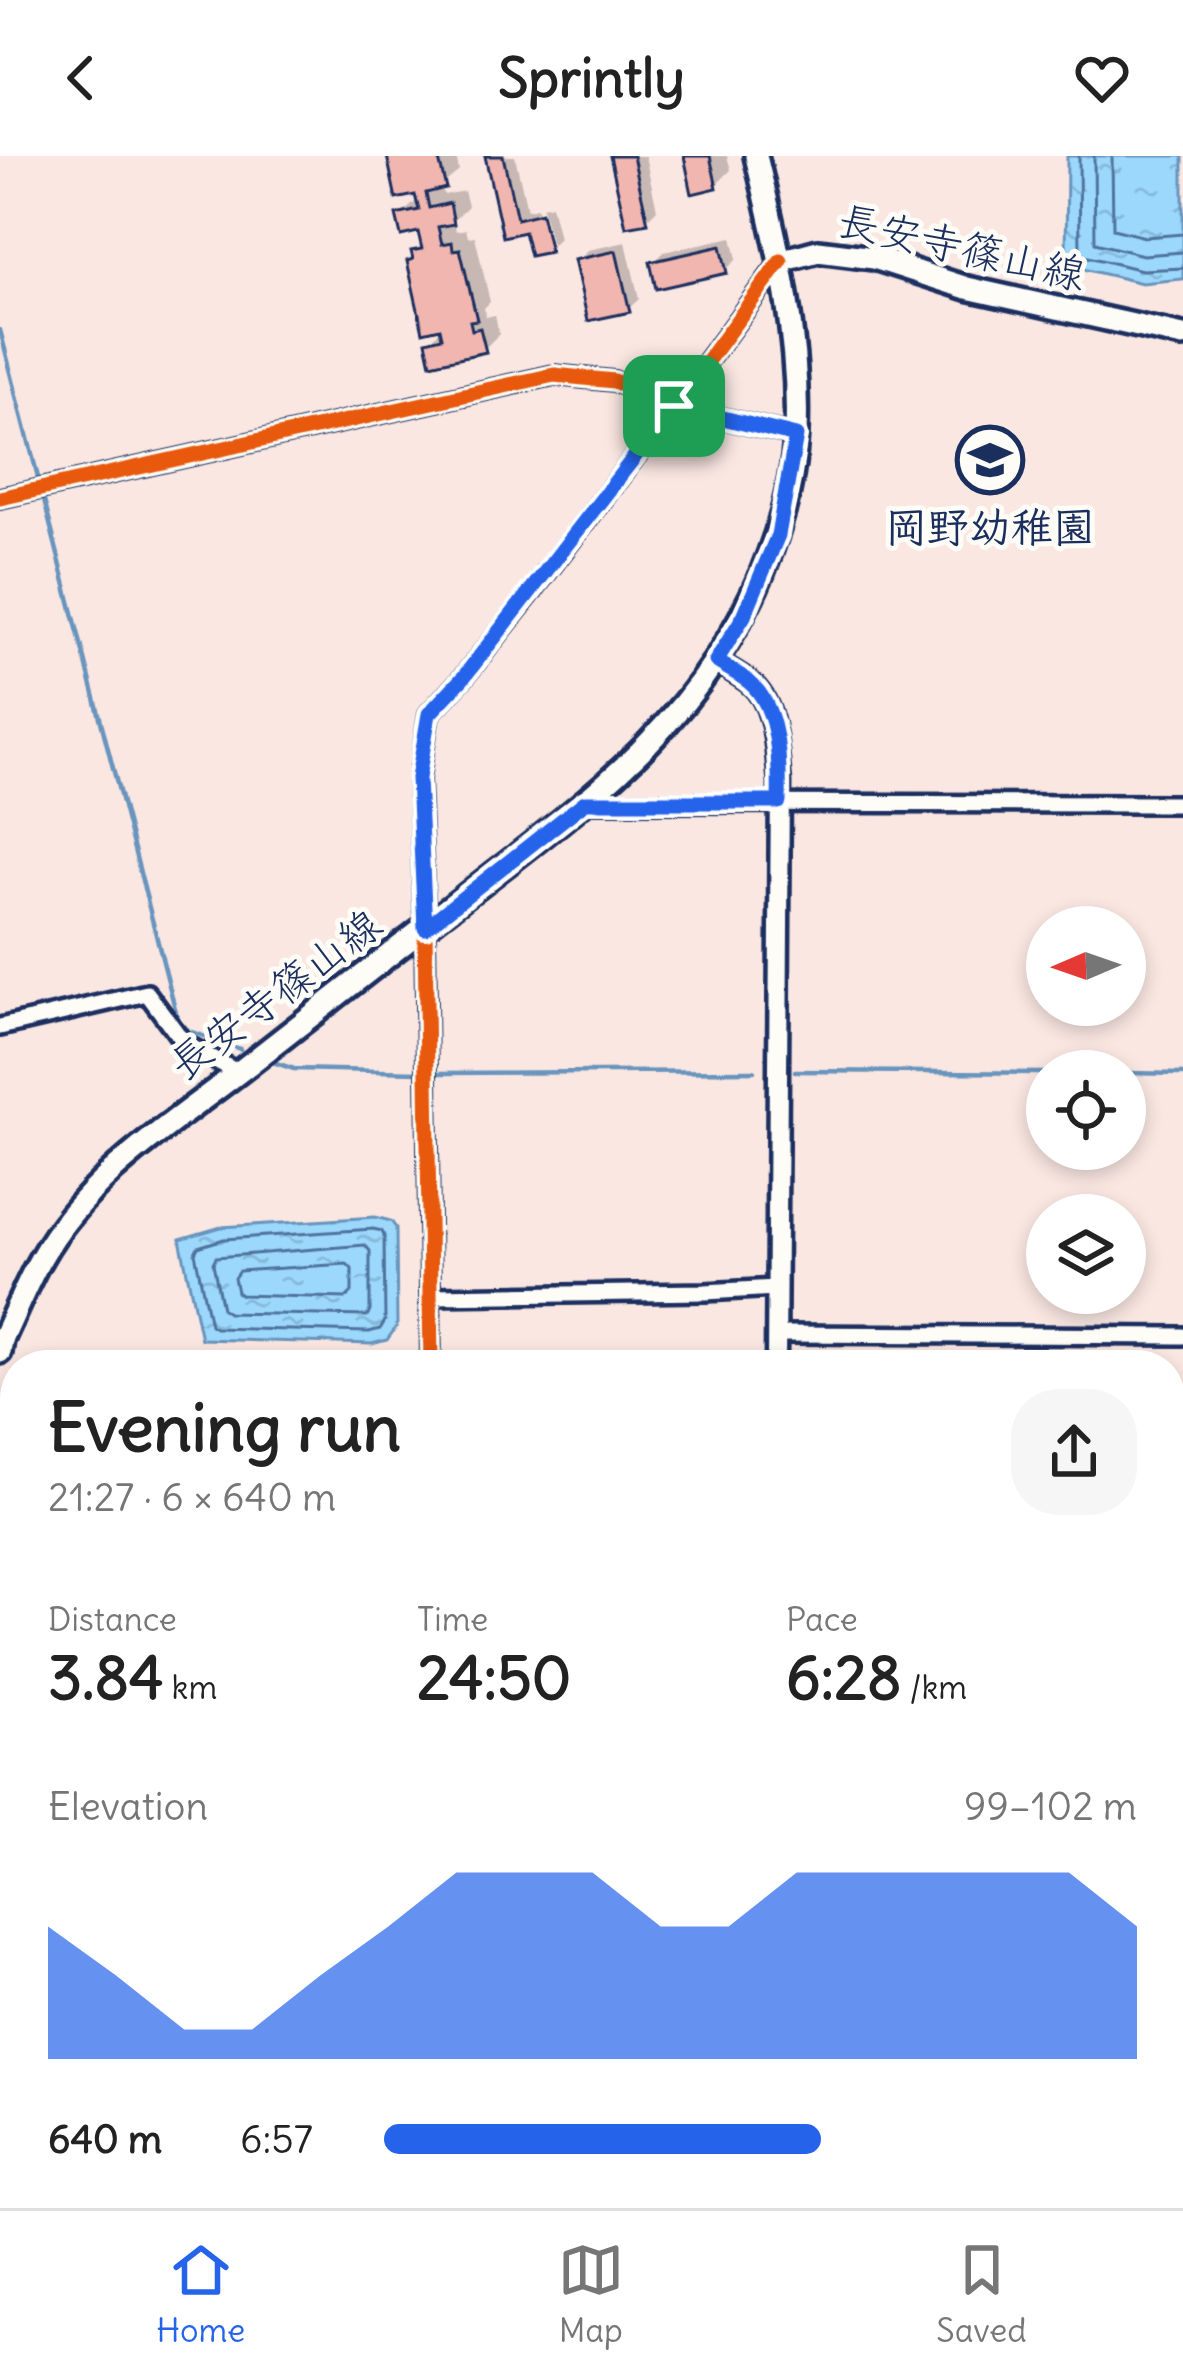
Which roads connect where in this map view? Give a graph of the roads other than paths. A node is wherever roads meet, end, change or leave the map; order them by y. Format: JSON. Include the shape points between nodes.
{"nodes":[{"id":1,"x":756,"y":156,"type":"edge"},
{"id":2,"x":781,"y":261,"type":"junction"},
{"id":3,"x":1183,"y":336,"type":"edge"},
{"id":4,"x":674,"y":406,"type":"junction"},
{"id":5,"x":796,"y":436,"type":"junction"},
{"id":6,"x":0,"y":499,"type":"edge"},
{"id":7,"x":716,"y":661,"type":"junction"},
{"id":8,"x":585,"y":802,"type":"junction"},
{"id":9,"x":779,"y":802,"type":"junction"},
{"id":10,"x":1183,"y":804,"type":"edge"},
{"id":11,"x":425,"y":928,"type":"junction"},
{"id":12,"x":0,"y":1027,"type":"edge"},
{"id":13,"x":238,"y":1073,"type":"junction"},
{"id":14,"x":776,"y":1288,"type":"junction"},
{"id":15,"x":431,"y":1296,"type":"junction"},
{"id":16,"x":776,"y":1334,"type":"junction"},
{"id":17,"x":1183,"y":1336,"type":"edge"},
{"id":18,"x":0,"y":1350,"type":"edge"},
{"id":19,"x":431,"y":1350,"type":"edge"},
{"id":20,"x":776,"y":1350,"type":"edge"}],
"edges":[{"from":1,"to":2,"type":"main road"},
{"from":2,"to":3,"type":"main road","name":"長安寺篠山線","via":[[818,251],[874,258],[967,288]]},
{"from":2,"to":4,"type":"street"},
{"from":2,"to":5,"type":"main road","name":"長安寺篠山線"},
{"from":4,"to":5,"type":"street"},
{"from":4,"to":6,"type":"street","via":[[614,381],[554,375]]},
{"from":4,"to":11,"type":"street","via":[[429,714],[418,778]]},
{"from":5,"to":7,"type":"main road","name":"長安寺篠山線","via":[[778,535]]},
{"from":7,"to":8,"type":"main road","name":"長安寺篠山線","via":[[679,712]]},
{"from":7,"to":9,"type":"street","via":[[766,702]]},
{"from":8,"to":9,"type":"street"},
{"from":8,"to":11,"type":"main road","name":"長安寺篠山線"},
{"from":9,"to":10,"type":"street"},
{"from":9,"to":14,"type":"street"},
{"from":11,"to":13,"type":"main road","name":"長安寺篠山線"},
{"from":11,"to":15,"type":"street"},
{"from":12,"to":13,"type":"street","via":[[147,993],[184,1043]]},
{"from":13,"to":18,"type":"main road","name":"長安寺篠山線","via":[[136,1148],[76,1210],[42,1256]]},
{"from":14,"to":15,"type":"street"},
{"from":14,"to":16,"type":"street"},
{"from":15,"to":19,"type":"street"},
{"from":16,"to":17,"type":"street"},
{"from":16,"to":20,"type":"street"}]}
